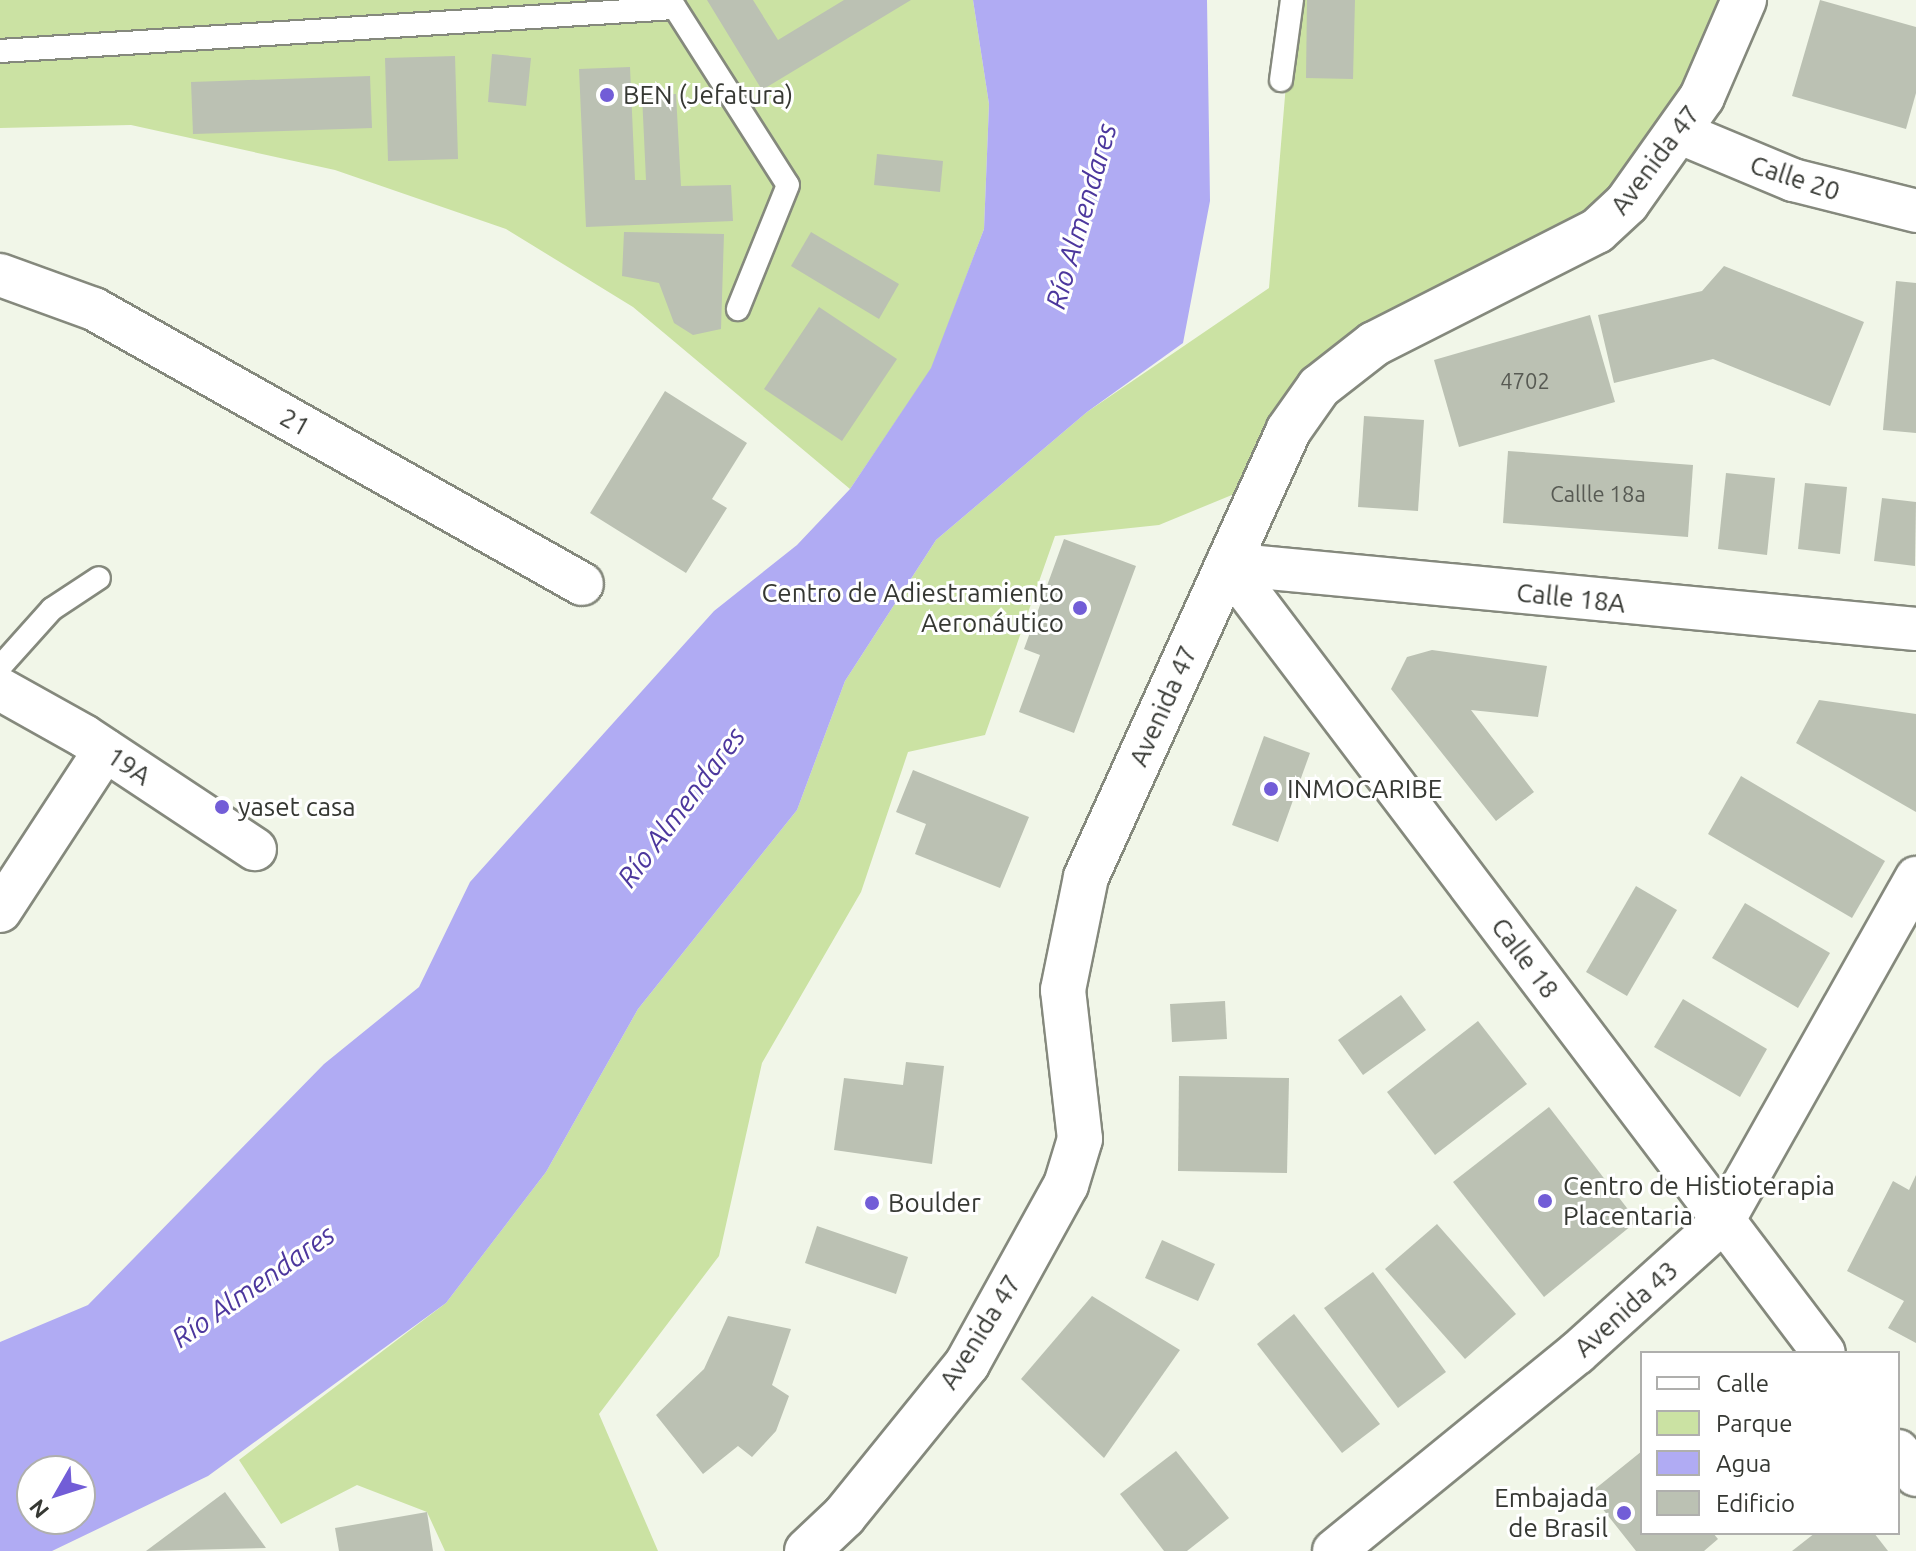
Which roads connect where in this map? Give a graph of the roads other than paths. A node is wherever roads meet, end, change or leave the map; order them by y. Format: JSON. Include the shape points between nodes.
{"nodes":[{"id":1,"x":1292,"y":0,"type":"edge"},
{"id":2,"x":1744,"y":0,"type":"edge"},
{"id":3,"x":672,"y":4,"type":"edge"},
{"id":4,"x":0,"y":51,"type":"edge"},
{"id":5,"x":1281,"y":80,"type":"dead end"},
{"id":6,"x":1678,"y":132,"type":"junction"},
{"id":7,"x":1916,"y":211,"type":"edge"},
{"id":8,"x":0,"y":275,"type":"edge"},
{"id":9,"x":738,"y":309,"type":"dead end"},
{"id":10,"x":1227,"y":564,"type":"junction"},
{"id":11,"x":99,"y":578,"type":"dead end"},
{"id":12,"x":582,"y":584,"type":"dead end"},
{"id":13,"x":1916,"y":629,"type":"edge"},
{"id":14,"x":0,"y":667,"type":"edge"},
{"id":15,"x":0,"y":689,"type":"edge"},
{"id":16,"x":105,"y":750,"type":"junction"},
{"id":17,"x":255,"y":849,"type":"dead end"},
{"id":18,"x":1916,"y":878,"type":"edge"},
{"id":19,"x":0,"y":911,"type":"edge"},
{"id":20,"x":1723,"y":1221,"type":"junction"},
{"id":21,"x":1822,"y":1351,"type":"edge"},
{"id":22,"x":1900,"y":1454,"type":"edge"},
{"id":23,"x":1916,"y":1475,"type":"edge"},
{"id":24,"x":807,"y":1551,"type":"edge"},
{"id":25,"x":1334,"y":1551,"type":"edge"}],
"edges":[{"from":1,"to":5,"type":"lane"},
{"from":2,"to":6,"type":"street","name":"Avenida 47","via":[[1728,48]]},
{"from":3,"to":4,"type":"lane"},
{"from":3,"to":9,"type":"lane","via":[[788,185]]},
{"from":6,"to":7,"type":"street","name":"Calle 20","via":[[1793,180]]},
{"from":6,"to":10,"type":"street","name":"Avenida 47","via":[[1627,203],[1597,231],[1423,314],[1319,387],[1288,431]]},
{"from":8,"to":12,"type":"street","name":"21","via":[[94,309]]},
{"from":10,"to":13,"type":"street","name":"Calle 18A"},
{"from":10,"to":20,"type":"street","name":"Calle 18"},
{"from":10,"to":24,"type":"street","name":"Avenida 47","via":[[1086,877],[1063,990],[1080,1139],[1066,1185],[967,1364],[844,1516]]},
{"from":11,"to":14,"type":"lane","via":[[52,609]]},
{"from":15,"to":16,"type":"street","name":"19A"},
{"from":16,"to":17,"type":"street","name":"19A"},
{"from":16,"to":19,"type":"street"},
{"from":18,"to":20,"type":"street","name":"Avenida 43"},
{"from":20,"to":21,"type":"street","name":"Calle 18"},
{"from":20,"to":25,"type":"street","name":"Avenida 43","via":[[1577,1353]]},
{"from":22,"to":23,"type":"street"}]}
